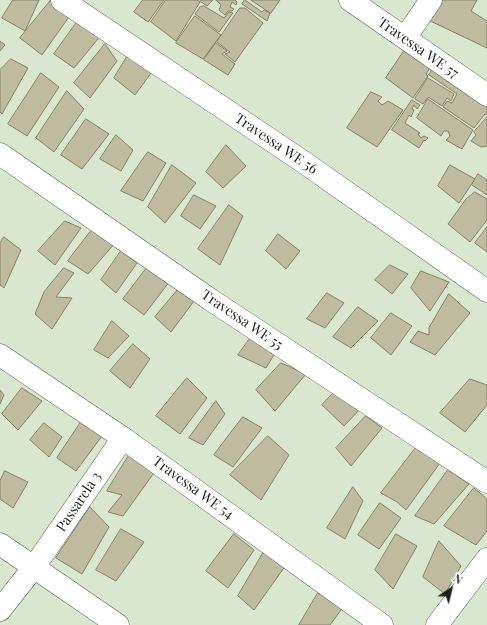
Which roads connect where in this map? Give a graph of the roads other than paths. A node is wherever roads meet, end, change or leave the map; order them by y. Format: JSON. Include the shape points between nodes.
{"nodes":[{"id":1,"x":62,"y":0,"type":"edge"},
{"id":2,"x":350,"y":0,"type":"edge"},
{"id":3,"x":431,"y":0,"type":"edge"},
{"id":4,"x":405,"y":38,"type":"junction"},
{"id":5,"x":487,"y":95,"type":"edge"},
{"id":6,"x":0,"y":154,"type":"edge"},
{"id":7,"x":487,"y":291,"type":"edge"},
{"id":8,"x":0,"y":355,"type":"edge"},
{"id":9,"x":123,"y":438,"type":"junction"},
{"id":10,"x":487,"y":482,"type":"edge"},
{"id":11,"x":0,"y":544,"type":"edge"},
{"id":12,"x":487,"y":559,"type":"edge"},
{"id":13,"x":34,"y":567,"type":"junction"},
{"id":14,"x":0,"y":610,"type":"edge"},
{"id":15,"x":118,"y":625,"type":"edge"},
{"id":16,"x":382,"y":625,"type":"edge"},
{"id":17,"x":438,"y":625,"type":"edge"}],
"edges":[{"from":1,"to":7,"type":"street","name":"Travessa WE 56"},
{"from":2,"to":4,"type":"street","name":"Travessa WE 57"},
{"from":3,"to":4,"type":"street"},
{"from":4,"to":5,"type":"street","name":"Travessa WE 57"},
{"from":6,"to":10,"type":"street","name":"Travessa WE 55","via":[[211,300]]},
{"from":8,"to":9,"type":"street","name":"Travessa WE 54"},
{"from":9,"to":13,"type":"street","name":"Passarela 3"},
{"from":9,"to":16,"type":"street","name":"Travessa WE 54"},
{"from":11,"to":13,"type":"street"},
{"from":12,"to":17,"type":"street"},
{"from":13,"to":14,"type":"street","name":"Passarela 3"},
{"from":13,"to":15,"type":"street"}]}
